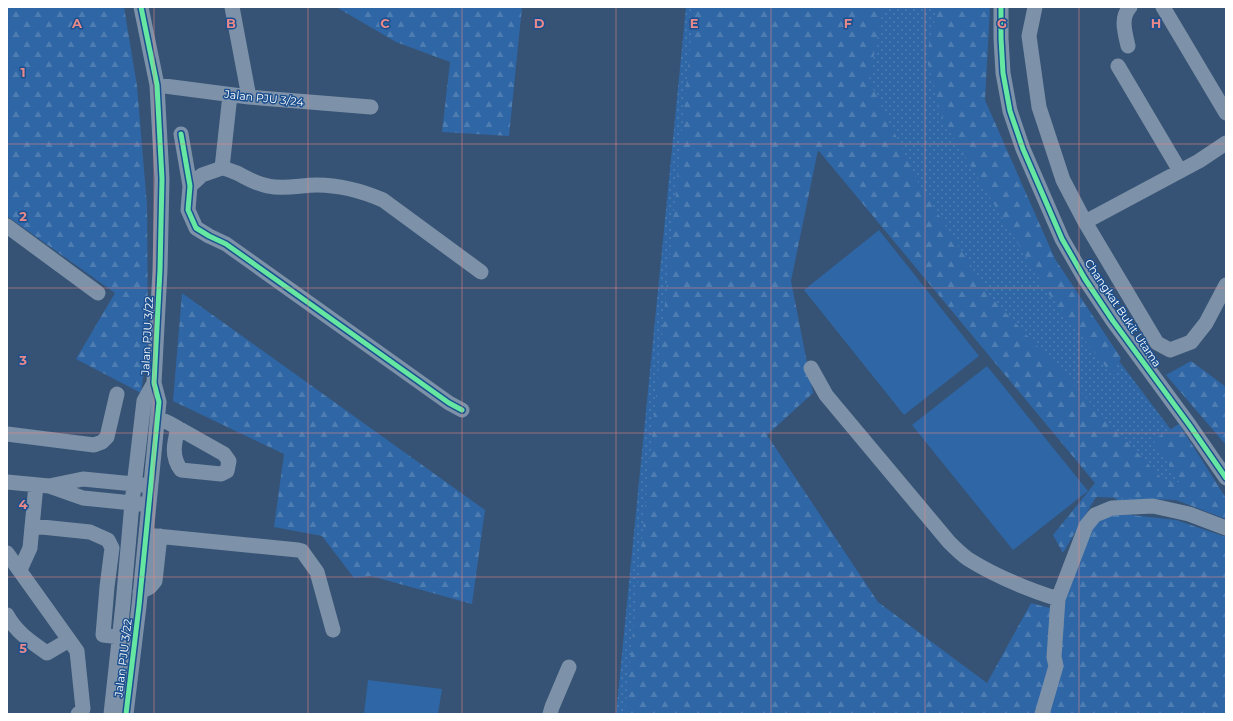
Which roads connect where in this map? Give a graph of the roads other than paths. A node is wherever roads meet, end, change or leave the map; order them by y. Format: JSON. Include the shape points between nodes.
{"nodes":[{"id":1,"x":141,"y":7,"type":"edge"},
{"id":2,"x":232,"y":7,"type":"edge"},
{"id":3,"x":1001,"y":7,"type":"edge"},
{"id":4,"x":1035,"y":7,"type":"edge"},
{"id":5,"x":1130,"y":7,"type":"edge"},
{"id":6,"x":1163,"y":7,"type":"edge"},
{"id":7,"x":1128,"y":46,"type":"dead end"},
{"id":8,"x":1118,"y":66,"type":"dead end"},
{"id":9,"x":157,"y":85,"type":"junction"},
{"id":10,"x":230,"y":95,"type":"junction"},
{"id":11,"x":249,"y":97,"type":"junction"},
{"id":12,"x":371,"y":107,"type":"dead end"},
{"id":13,"x":1226,"y":113,"type":"edge"},
{"id":14,"x":181,"y":134,"type":"dead end"},
{"id":15,"x":1226,"y":143,"type":"edge"},
{"id":16,"x":222,"y":168,"type":"junction"},
{"id":17,"x":1180,"y":171,"type":"junction"},
{"id":18,"x":190,"y":186,"type":"junction"},
{"id":19,"x":1085,"y":222,"type":"junction"},
{"id":20,"x":7,"y":226,"type":"edge"},
{"id":21,"x":481,"y":272,"type":"dead end"},
{"id":22,"x":1226,"y":284,"type":"edge"},
{"id":23,"x":98,"y":293,"type":"dead end"},
{"id":24,"x":811,"y":368,"type":"dead end"},
{"id":25,"x":154,"y":383,"type":"junction"},
{"id":26,"x":117,"y":394,"type":"dead end"},
{"id":27,"x":462,"y":410,"type":"dead end"},
{"id":28,"x":158,"y":418,"type":"junction"},
{"id":29,"x":178,"y":428,"type":"dead end"},
{"id":30,"x":7,"y":434,"type":"edge"},
{"id":31,"x":1226,"y":478,"type":"edge"},
{"id":32,"x":7,"y":482,"type":"edge"},
{"id":33,"x":134,"y":484,"type":"junction"},
{"id":34,"x":151,"y":485,"type":"junction"},
{"id":35,"x":42,"y":486,"type":"junction"},
{"id":36,"x":132,"y":503,"type":"junction"},
{"id":37,"x":149,"y":505,"type":"junction"},
{"id":38,"x":32,"y":526,"type":"junction"},
{"id":39,"x":1226,"y":528,"type":"edge"},
{"id":40,"x":153,"y":536,"type":"junction"},
{"id":41,"x":7,"y":553,"type":"edge"},
{"id":42,"x":20,"y":570,"type":"junction"},
{"id":43,"x":1058,"y":599,"type":"junction"},
{"id":44,"x":8,"y":620,"type":"edge"},
{"id":45,"x":333,"y":630,"type":"dead end"},
{"id":46,"x":120,"y":637,"type":"junction"},
{"id":47,"x":69,"y":640,"type":"junction"},
{"id":48,"x":569,"y":667,"type":"dead end"},
{"id":49,"x":78,"y":714,"type":"edge"},
{"id":50,"x":111,"y":714,"type":"edge"},
{"id":51,"x":126,"y":714,"type":"edge"},
{"id":52,"x":550,"y":714,"type":"edge"},
{"id":53,"x":1042,"y":714,"type":"edge"}],
"edges":[{"from":1,"to":9,"type":"street","name":"Jalan PJU 3/22"},
{"from":2,"to":11,"type":"street"},
{"from":3,"to":31,"type":"street","name":"Changkat Bukit Utama","via":[[1002,73],[1010,111],[1023,149],[1062,239],[1113,321]]},
{"from":4,"to":19,"type":"street","via":[[1029,36],[1039,107],[1063,180]]},
{"from":5,"to":7,"type":"street","via":[[1124,16],[1123,25]]},
{"from":6,"to":13,"type":"street"},
{"from":8,"to":17,"type":"street"},
{"from":9,"to":10,"type":"street","name":"Jalan PJU 3/24"},
{"from":9,"to":25,"type":"street","name":"Jalan PJU 3/22","via":[[162,179]]},
{"from":10,"to":11,"type":"street","name":"Jalan PJU 3/24"},
{"from":10,"to":16,"type":"street"},
{"from":11,"to":12,"type":"street","name":"Jalan PJU 3/24"},
{"from":14,"to":18,"type":"street"},
{"from":15,"to":17,"type":"street"},
{"from":16,"to":18,"type":"street","via":[[202,175]]},
{"from":16,"to":21,"type":"street","via":[[236,172],[252,182],[268,186],[339,186],[366,193],[383,200]]},
{"from":17,"to":19,"type":"street"},
{"from":18,"to":27,"type":"street","via":[[188,210],[196,228],[226,244]]},
{"from":19,"to":22,"type":"street","via":[[1156,343],[1170,350],[1191,342],[1206,323]]},
{"from":20,"to":23,"type":"street"},
{"from":24,"to":43,"type":"street","via":[[826,395],[949,542],[966,558],[1030,590]]},
{"from":25,"to":28,"type":"street","name":"Jalan PJU 3/22","via":[[159,402]]},
{"from":25,"to":33,"type":"street","name":"Jalan PJU 3/22","via":[[144,401]]},
{"from":26,"to":30,"type":"street","via":[[107,437],[102,442],[94,444]]},
{"from":28,"to":29,"type":"street"},
{"from":28,"to":34,"type":"street","name":"Jalan PJU 3/22"},
{"from":32,"to":35,"type":"street"},
{"from":33,"to":34,"type":"street"},
{"from":33,"to":35,"type":"street","via":[[83,479]]},
{"from":33,"to":36,"type":"street","name":"Jalan PJU 3/22"},
{"from":34,"to":37,"type":"street","name":"Jalan PJU 3/22"},
{"from":35,"to":36,"type":"street","via":[[83,498]]},
{"from":35,"to":38,"type":"street"},
{"from":36,"to":37,"type":"street"},
{"from":36,"to":46,"type":"street","name":"Jalan PJU 3/22"},
{"from":37,"to":40,"type":"street","name":"Jalan PJU 3/22"},
{"from":38,"to":42,"type":"street","via":[[30,548]]},
{"from":38,"to":46,"type":"street","via":[[90,532],[108,540],[112,548],[103,635]]},
{"from":39,"to":43,"type":"street","via":[[1189,514],[1153,506],[1112,508],[1095,515],[1086,526]]},
{"from":40,"to":45,"type":"street","via":[[302,552],[317,572]]},
{"from":40,"to":51,"type":"street","name":"Jalan PJU 3/22","via":[[140,592]]},
{"from":41,"to":42,"type":"street"},
{"from":42,"to":47,"type":"street"},
{"from":43,"to":53,"type":"street","via":[[1054,657],[1056,666]]},
{"from":44,"to":47,"type":"street","via":[[27,639],[47,653]]},
{"from":46,"to":50,"type":"street","name":"Jalan PJU 3/22"},
{"from":47,"to":49,"type":"street","via":[[77,651],[83,709]]},
{"from":48,"to":52,"type":"street"}]}
